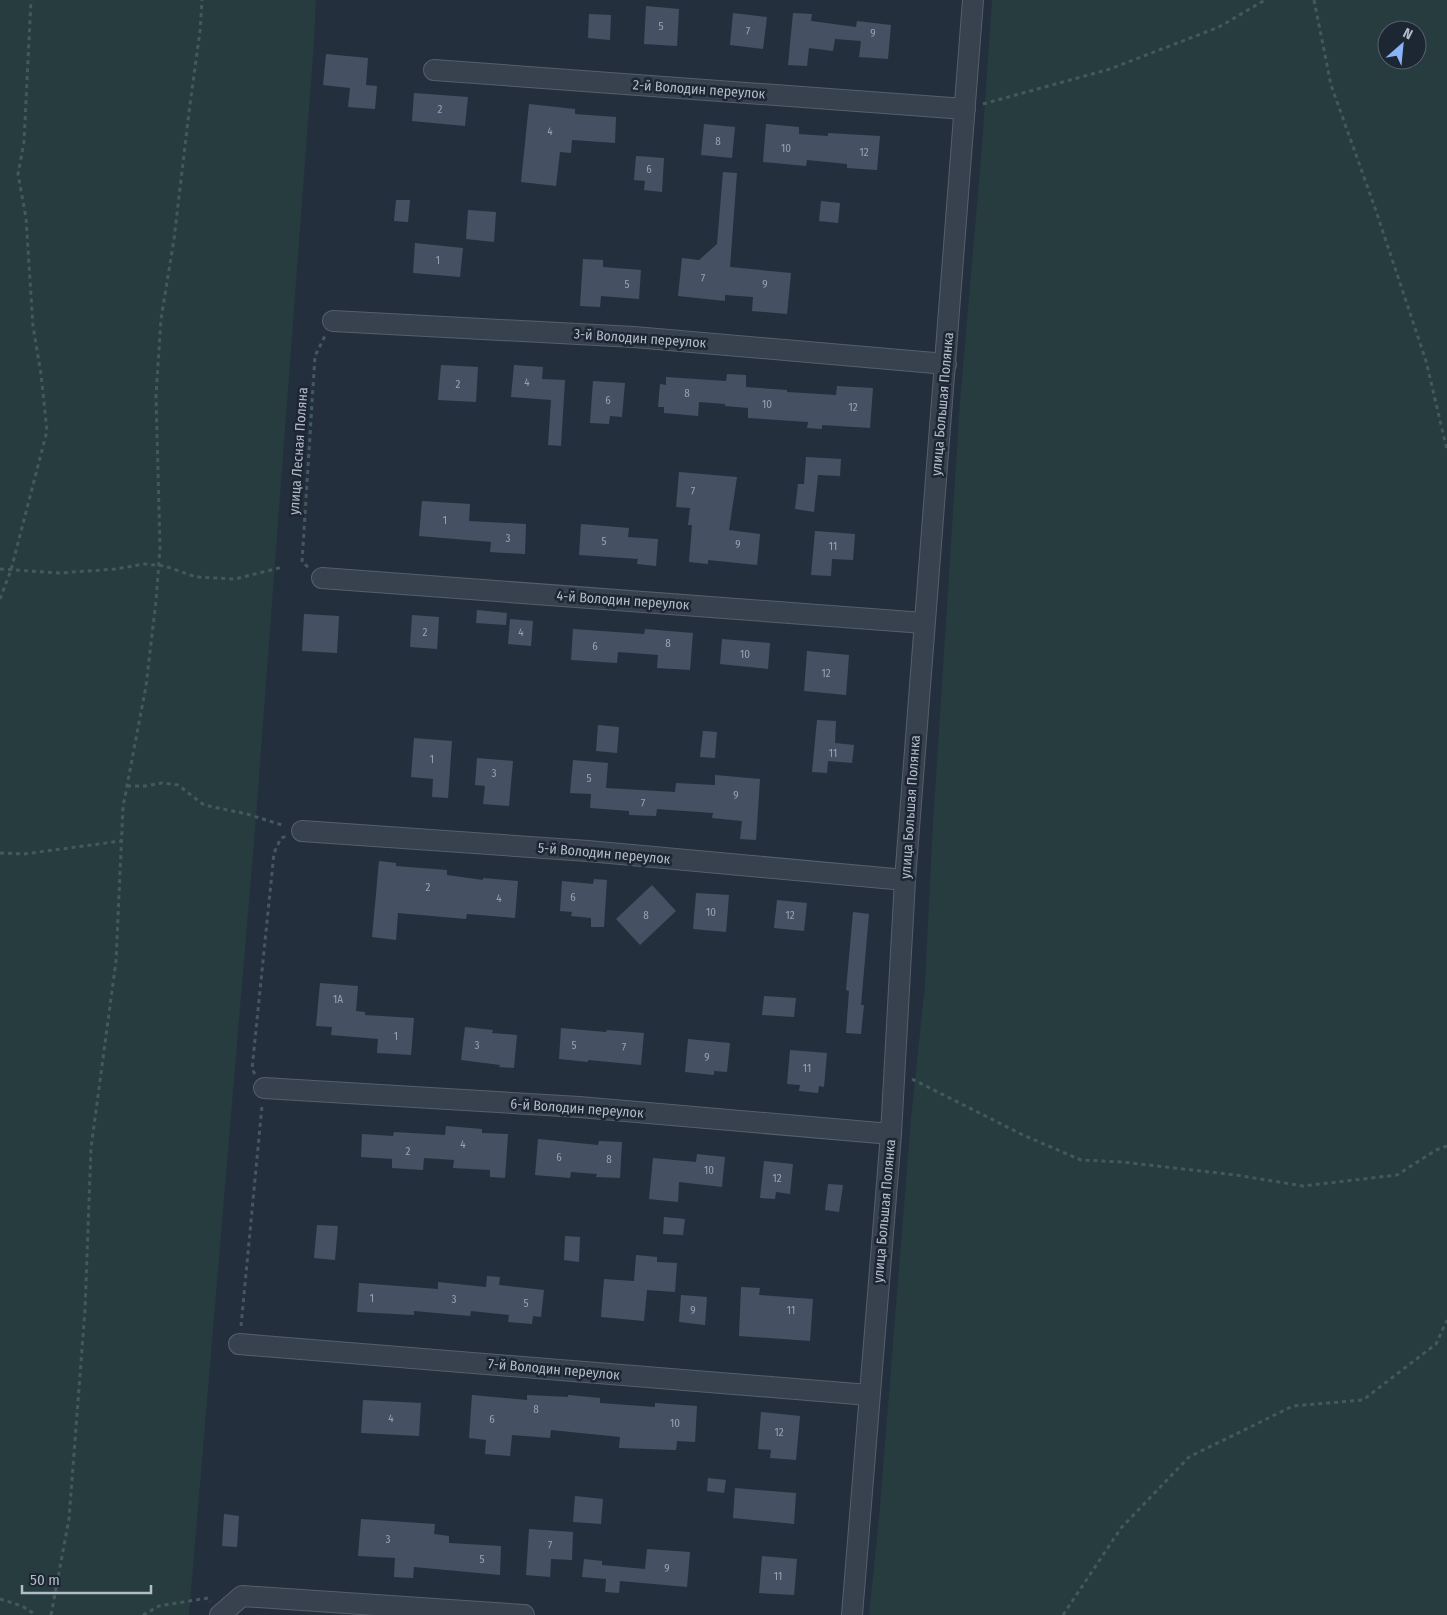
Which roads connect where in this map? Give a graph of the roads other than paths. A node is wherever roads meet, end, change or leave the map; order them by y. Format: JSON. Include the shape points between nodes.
{"nodes":[{"id":1,"x":973,"y":0,"type":"edge"},
{"id":2,"x":434,"y":70,"type":"dead end"},
{"id":3,"x":964,"y":108,"type":"junction"},
{"id":4,"x":333,"y":321,"type":"road end"},
{"id":5,"x":946,"y":364,"type":"junction"},
{"id":6,"x":322,"y":578,"type":"road end"},
{"id":7,"x":924,"y":622,"type":"junction"},
{"id":8,"x":302,"y":831,"type":"road end"},
{"id":9,"x":905,"y":880,"type":"junction"},
{"id":10,"x":264,"y":1088,"type":"dead end"},
{"id":11,"x":891,"y":1134,"type":"junction"},
{"id":12,"x":239,"y":1344,"type":"dead end"},
{"id":13,"x":869,"y":1395,"type":"junction"},
{"id":14,"x":216,"y":1611,"type":"edge"},
{"id":15,"x":524,"y":1615,"type":"edge"},
{"id":16,"x":852,"y":1615,"type":"edge"}],
"edges":[{"from":1,"to":3,"type":"street","name":"улица Большая Полянка"},
{"from":2,"to":3,"type":"street","name":"2-й Володин переулок"},
{"from":3,"to":5,"type":"street","name":"улица Большая Полянка"},
{"from":4,"to":5,"type":"street","name":"3-й Володин переулок","via":[[634,337]]},
{"from":5,"to":7,"type":"street","name":"улица Большая Полянка"},
{"from":6,"to":7,"type":"street","name":"4-й Володин переулок"},
{"from":7,"to":9,"type":"street","name":"улица Большая Полянка"},
{"from":8,"to":9,"type":"street","name":"5-й Володин переулок","via":[[588,851]]},
{"from":9,"to":11,"type":"street","name":"улица Большая Полянка"},
{"from":10,"to":11,"type":"street","name":"6-й Володин переулок","via":[[579,1107]]},
{"from":11,"to":13,"type":"street","name":"улица Большая Полянка"},
{"from":12,"to":13,"type":"street","name":"7-й Володин переулок"},
{"from":13,"to":16,"type":"street","name":"улица Большая Полянка"},
{"from":14,"to":15,"type":"street","via":[[242,1596]]}]}
